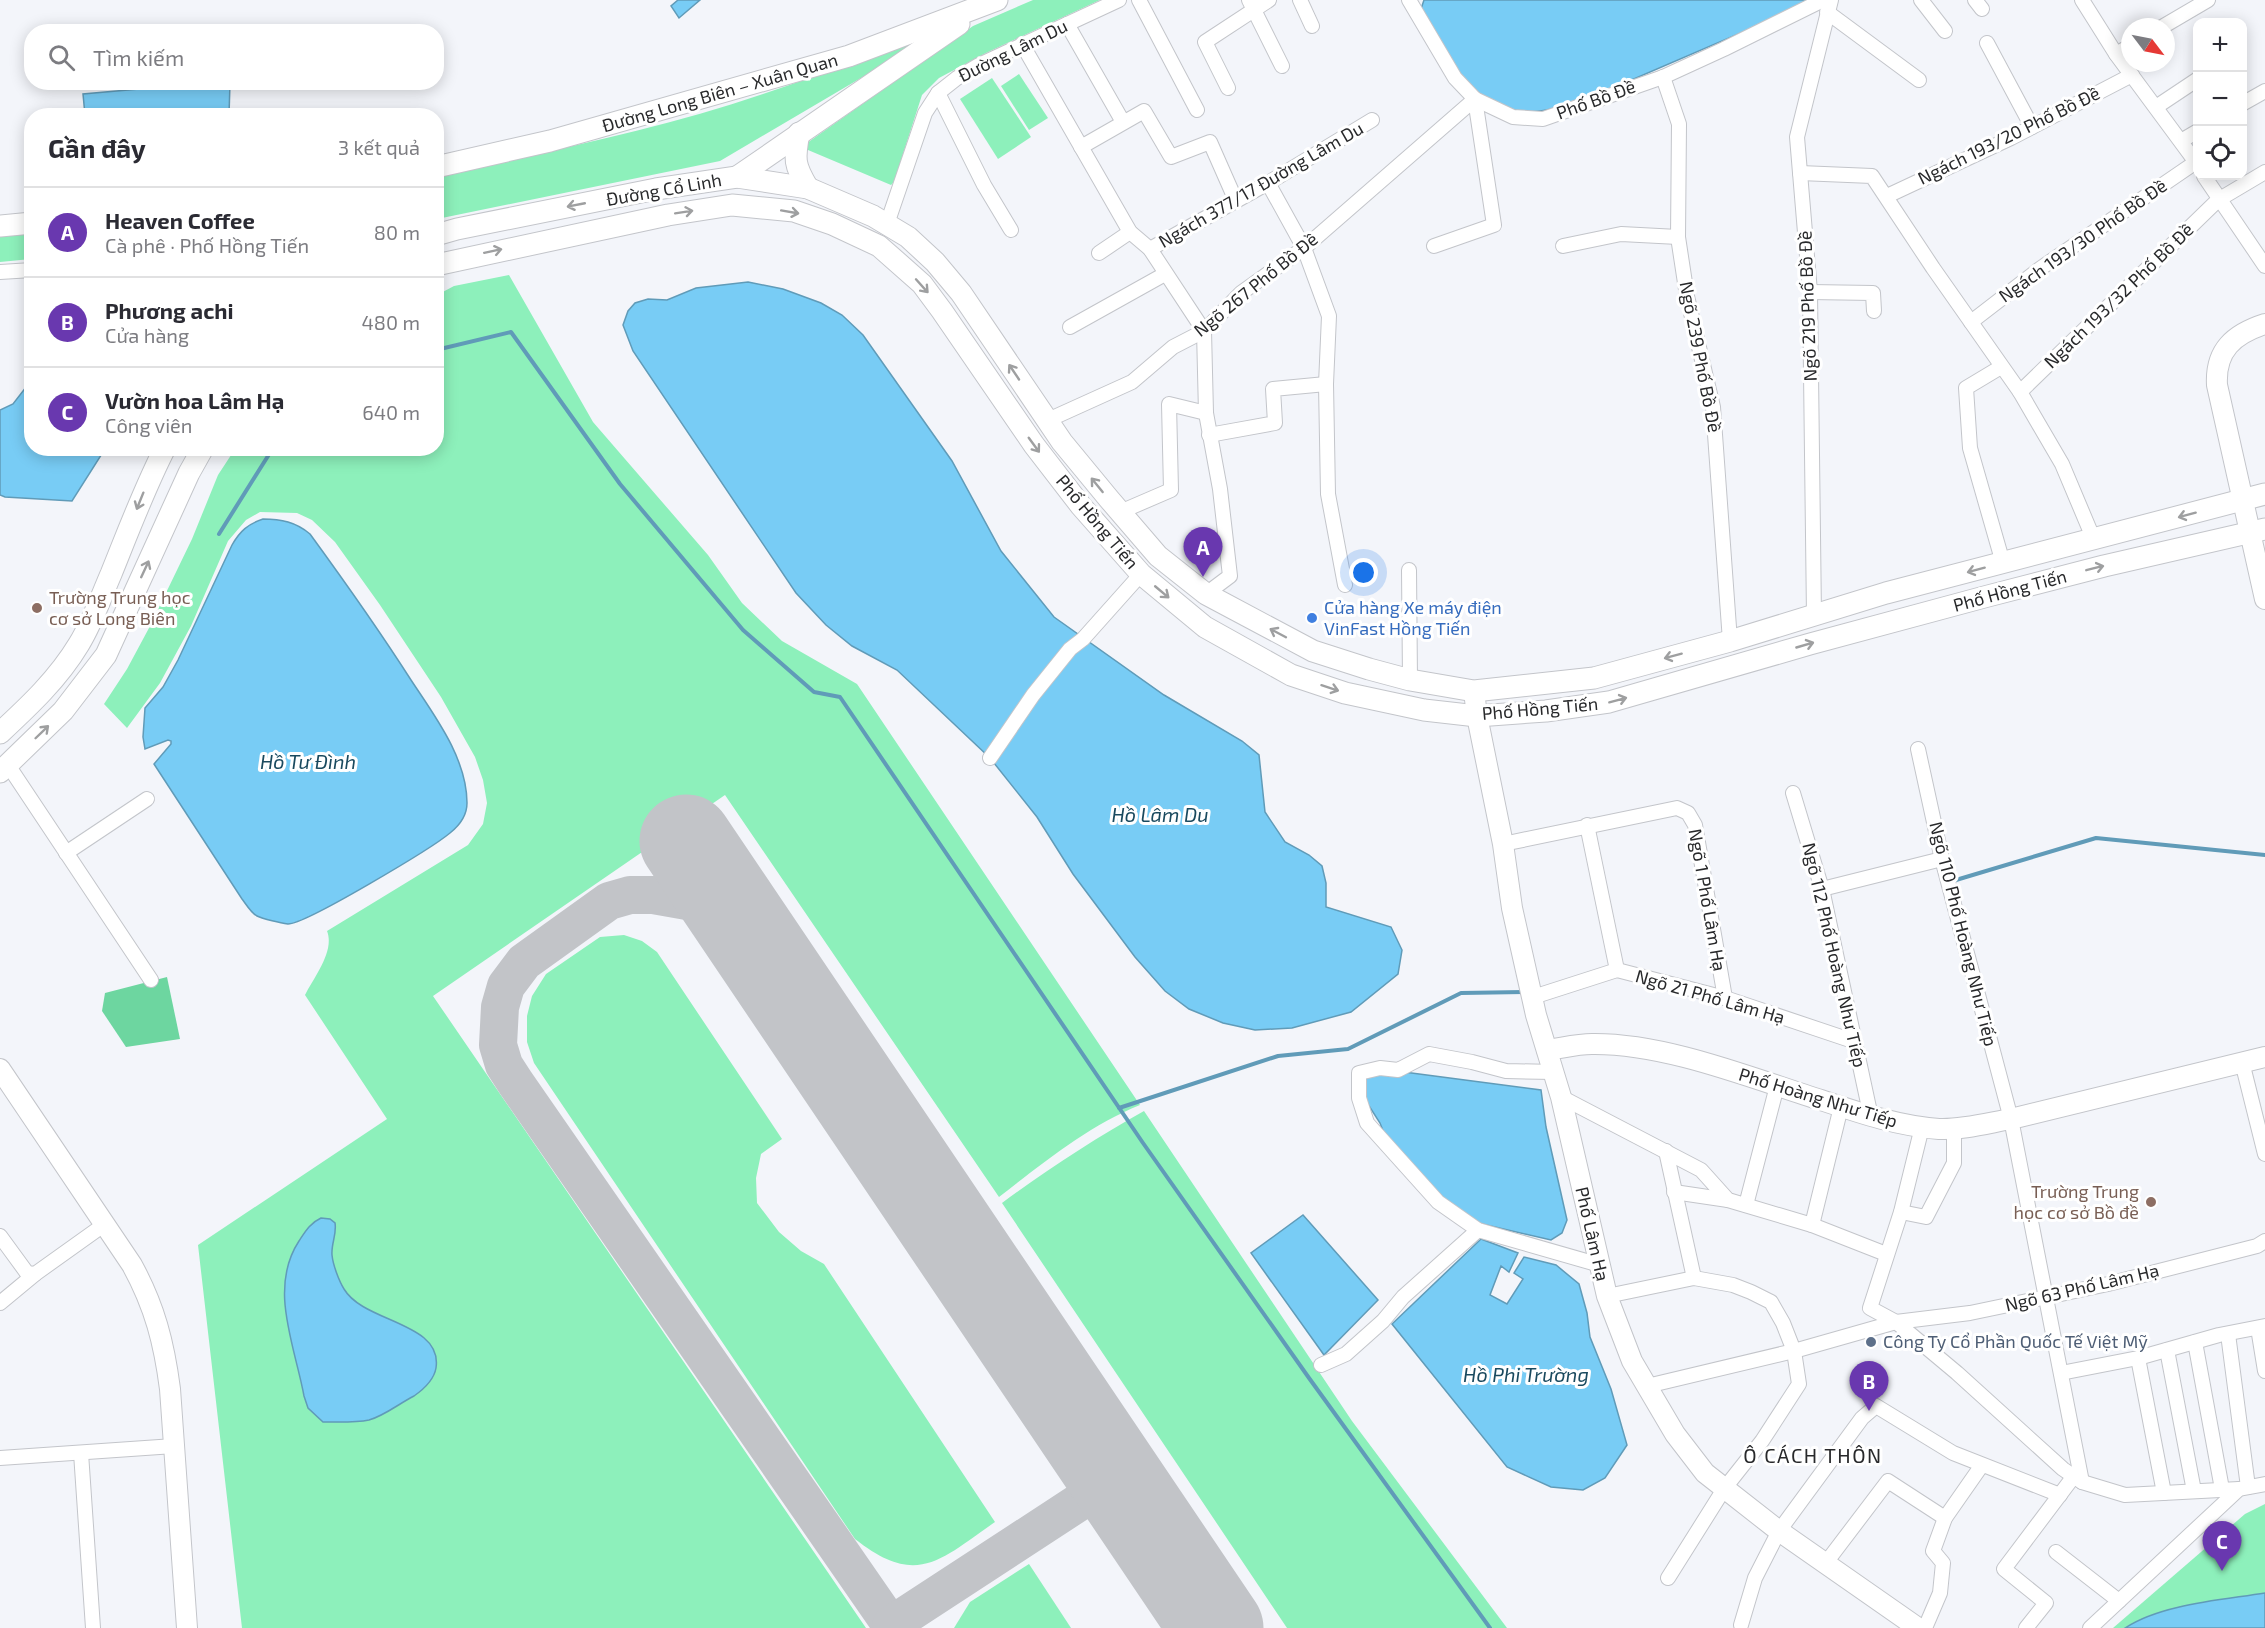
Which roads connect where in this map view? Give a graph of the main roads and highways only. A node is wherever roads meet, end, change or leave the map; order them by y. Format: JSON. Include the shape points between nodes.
{"nodes":[{"id":1,"x":991,"y":2,"type":"edge"},
{"id":2,"x":799,"y":133,"type":"junction"},
{"id":3,"x":444,"y":165,"type":"edge"},
{"id":4,"x":738,"y":177,"type":"junction"},
{"id":5,"x":808,"y":188,"type":"junction"},
{"id":6,"x":24,"y":224,"type":"edge"},
{"id":7,"x":887,"y":224,"type":"joint"},
{"id":8,"x":0,"y":226,"type":"edge"},
{"id":9,"x":444,"y":233,"type":"edge"},
{"id":10,"x":879,"y":246,"type":"joint"},
{"id":11,"x":444,"y":263,"type":"edge"},
{"id":12,"x":161,"y":456,"type":"edge"},
{"id":13,"x":199,"y":456,"type":"edge"},
{"id":14,"x":2265,"y":494,"type":"edge"},
{"id":15,"x":2257,"y":531,"type":"edge"},
{"id":16,"x":0,"y":733,"type":"edge"},
{"id":17,"x":4,"y":769,"type":"edge"}],
"edges":[{"from":1,"to":2,"type":"main road"},
{"from":1,"to":3,"type":"main road","name":"Đường Long Biên – Xuân Quan","via":[[849,56],[550,141]]},
{"from":2,"to":4,"type":"main road"},
{"from":2,"to":5,"type":"main road","via":[[794,156],[796,169]]},
{"from":4,"to":5,"type":"main road","name":"Đường Cổ Linh"},
{"from":4,"to":9,"type":"main road","name":"Đường Cổ Linh","one_way":true,"via":[[656,189]]},
{"from":5,"to":7,"type":"main road","name":"Đường Cổ Linh"},
{"from":6,"to":8,"type":"main road"},
{"from":14,"to":7,"type":"main road","name":"Phố Hồng Tiến","one_way":true,"via":[[1886,593],[1594,678],[1474,691],[1410,680],[1313,651],[1206,594],[1158,556],[1062,442],[961,294],[908,237]]},
{"from":11,"to":10,"type":"main road","name":"Đường Cổ Linh","one_way":true,"via":[[732,205],[794,211]]},
{"from":10,"to":15,"type":"main road","name":"Phố Hồng Tiến","one_way":true,"via":[[922,284],[1034,445],[1140,574],[1205,627],[1291,675],[1396,705],[1477,716],[1609,702],[1988,596]]},
{"from":12,"to":16,"type":"main road","one_way":true,"via":[[79,644],[38,697]]},
{"from":17,"to":13,"type":"main road","one_way":true,"via":[[63,711],[106,655]]}]}
